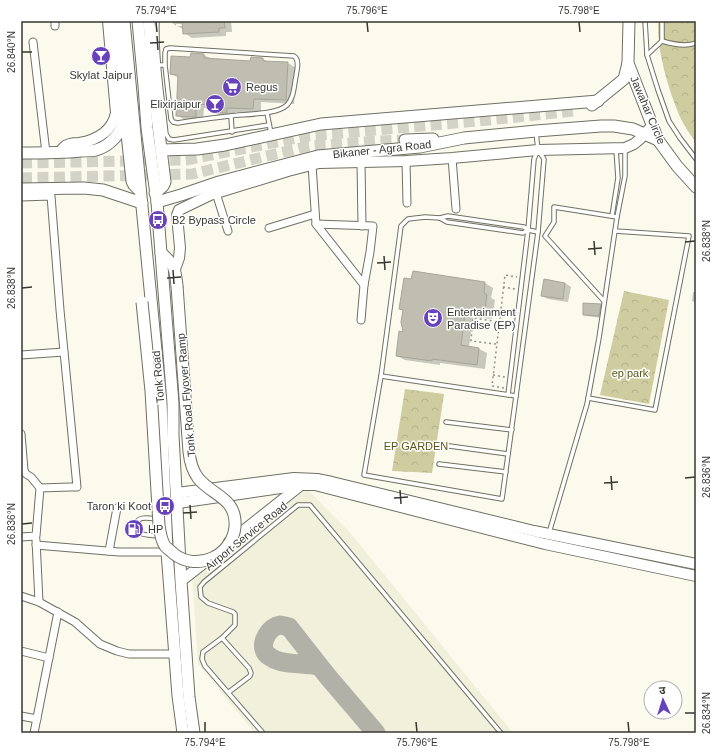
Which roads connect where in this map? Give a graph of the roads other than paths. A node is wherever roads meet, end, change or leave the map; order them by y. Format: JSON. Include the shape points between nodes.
{"nodes":[{"id":1,"x":108,"y":21,"type":"edge"},
{"id":2,"x":115,"y":21,"type":"edge"},
{"id":3,"x":124,"y":21,"type":"edge"},
{"id":4,"x":138,"y":21,"type":"edge"},
{"id":5,"x":149,"y":21,"type":"edge"},
{"id":6,"x":157,"y":21,"type":"edge"},
{"id":7,"x":629,"y":21,"type":"edge"},
{"id":8,"x":645,"y":21,"type":"edge"},
{"id":9,"x":662,"y":21,"type":"edge"},
{"id":10,"x":662,"y":41,"type":"junction"},
{"id":11,"x":33,"y":42,"type":"dead end"},
{"id":12,"x":696,"y":43,"type":"edge"},
{"id":13,"x":647,"y":55,"type":"junction"},
{"id":14,"x":628,"y":63,"type":"junction"},
{"id":15,"x":158,"y":65,"type":"junction"},
{"id":16,"x":165,"y":65,"type":"junction"},
{"id":17,"x":161,"y":84,"type":"junction"},
{"id":18,"x":167,"y":84,"type":"junction"},
{"id":19,"x":598,"y":101,"type":"junction"},
{"id":20,"x":573,"y":111,"type":"tunnel mouth"},
{"id":21,"x":267,"y":113,"type":"junction"},
{"id":22,"x":125,"y":114,"type":"junction"},
{"id":23,"x":231,"y":116,"type":"junction"},
{"id":24,"x":652,"y":125,"type":"junction"},
{"id":25,"x":270,"y":130,"type":"junction"},
{"id":26,"x":536,"y":131,"type":"junction"},
{"id":27,"x":232,"y":132,"type":"junction"},
{"id":28,"x":644,"y":134,"type":"junction"},
{"id":29,"x":464,"y":138,"type":"junction"},
{"id":30,"x":405,"y":140,"type":"tunnel mouth"},
{"id":31,"x":658,"y":140,"type":"junction"},
{"id":32,"x":620,"y":148,"type":"junction"},
{"id":33,"x":161,"y":150,"type":"junction"},
{"id":34,"x":538,"y":150,"type":"junction"},
{"id":35,"x":60,"y":152,"type":"junction"},
{"id":36,"x":21,"y":153,"type":"edge"},
{"id":37,"x":46,"y":153,"type":"junction"},
{"id":38,"x":452,"y":158,"type":"junction"},
{"id":39,"x":696,"y":159,"type":"edge"},
{"id":40,"x":406,"y":161,"type":"junction"},
{"id":41,"x":361,"y":162,"type":"junction"},
{"id":42,"x":312,"y":165,"type":"junction"},
{"id":43,"x":696,"y":188,"type":"edge"},
{"id":44,"x":21,"y":189,"type":"edge"},
{"id":45,"x":140,"y":191,"type":"junction"},
{"id":46,"x":216,"y":193,"type":"junction"},
{"id":47,"x":21,"y":197,"type":"edge"},
{"id":48,"x":156,"y":197,"type":"junction"},
{"id":49,"x":407,"y":203,"type":"dead end"},
{"id":50,"x":142,"y":204,"type":"junction"},
{"id":51,"x":456,"y":209,"type":"dead end"},
{"id":52,"x":315,"y":214,"type":"junction"},
{"id":53,"x":612,"y":216,"type":"junction"},
{"id":54,"x":617,"y":217,"type":"junction"},
{"id":55,"x":440,"y":218,"type":"junction"},
{"id":56,"x":316,"y":224,"type":"junction"},
{"id":57,"x":362,"y":226,"type":"junction"},
{"id":58,"x":269,"y":228,"type":"dead end"},
{"id":59,"x":528,"y":230,"type":"junction"},
{"id":60,"x":228,"y":231,"type":"dead end"},
{"id":61,"x":615,"y":231,"type":"junction"},
{"id":62,"x":538,"y":232,"type":"junction"},
{"id":63,"x":161,"y":253,"type":"junction"},
{"id":64,"x":175,"y":269,"type":"junction"},
{"id":65,"x":150,"y":284,"type":"junction"},
{"id":66,"x":364,"y":285,"type":"junction"},
{"id":67,"x":604,"y":301,"type":"junction"},
{"id":68,"x":361,"y":320,"type":"dead end"},
{"id":69,"x":64,"y":352,"type":"junction"},
{"id":70,"x":21,"y":355,"type":"edge"},
{"id":71,"x":381,"y":376,"type":"junction"},
{"id":72,"x":508,"y":395,"type":"junction"},
{"id":73,"x":516,"y":396,"type":"junction"},
{"id":74,"x":588,"y":398,"type":"junction"},
{"id":75,"x":446,"y":422,"type":"dead end"},
{"id":76,"x":512,"y":430,"type":"junction"},
{"id":77,"x":21,"y":434,"type":"edge"},
{"id":78,"x":442,"y":445,"type":"dead end"},
{"id":79,"x":508,"y":454,"type":"junction"},
{"id":80,"x":439,"y":464,"type":"dead end"},
{"id":81,"x":506,"y":472,"type":"junction"},
{"id":82,"x":301,"y":485,"type":"junction"},
{"id":83,"x":40,"y":488,"type":"junction"},
{"id":84,"x":177,"y":498,"type":"junction"},
{"id":85,"x":117,"y":508,"type":"dead end"},
{"id":86,"x":166,"y":520,"type":"junction"},
{"id":87,"x":549,"y":534,"type":"junction"},
{"id":88,"x":21,"y":536,"type":"edge"},
{"id":89,"x":36,"y":536,"type":"junction"},
{"id":90,"x":166,"y":537,"type":"junction"},
{"id":91,"x":36,"y":544,"type":"junction"},
{"id":92,"x":109,"y":551,"type":"junction"},
{"id":93,"x":167,"y":552,"type":"junction"},
{"id":94,"x":696,"y":564,"type":"edge"},
{"id":95,"x":696,"y":576,"type":"edge"},
{"id":96,"x":181,"y":581,"type":"junction"},
{"id":97,"x":21,"y":596,"type":"edge"},
{"id":98,"x":39,"y":602,"type":"junction"},
{"id":99,"x":58,"y":612,"type":"junction"},
{"id":100,"x":222,"y":638,"type":"junction"},
{"id":101,"x":21,"y":651,"type":"edge"},
{"id":102,"x":175,"y":654,"type":"junction"},
{"id":103,"x":49,"y":658,"type":"junction"},
{"id":104,"x":229,"y":692,"type":"junction"},
{"id":105,"x":21,"y":716,"type":"edge"},
{"id":106,"x":37,"y":719,"type":"junction"},
{"id":107,"x":34,"y":733,"type":"edge"},
{"id":108,"x":182,"y":733,"type":"edge"},
{"id":109,"x":194,"y":733,"type":"edge"},
{"id":110,"x":263,"y":733,"type":"edge"},
{"id":111,"x":501,"y":733,"type":"edge"}],
"edges":[{"from":1,"to":35,"type":"street","via":[[115,119],[100,137],[68,145]]},
{"from":2,"to":22,"type":"main road"},
{"from":3,"to":45,"type":"main road","name":"Tonk Road"},
{"from":4,"to":48,"type":"main road","name":"Tonk Road"},
{"from":5,"to":33,"type":"main road"},
{"from":6,"to":15,"type":"lane"},
{"from":7,"to":14,"type":"main road","name":"Jawahar Circle"},
{"from":8,"to":13,"type":"lane"},
{"from":9,"to":10,"type":"lane"},
{"from":10,"to":12,"type":"lane","via":[[673,44]]},
{"from":10,"to":13,"type":"lane"},
{"from":11,"to":37,"type":"street"},
{"from":13,"to":39,"type":"lane","via":[[669,120]]},
{"from":14,"to":19,"type":"main road","via":[[624,79]]},
{"from":14,"to":24,"type":"main road","name":"Jawahar Circle"},
{"from":15,"to":16,"type":"lane"},
{"from":15,"to":17,"type":"lane"},
{"from":16,"to":18,"type":"lane"},
{"from":16,"to":21,"type":"lane","via":[[166,49],[170,48],[294,56],[298,61],[292,100],[282,109]]},
{"from":17,"to":18,"type":"lane"},
{"from":17,"to":27,"type":"lane","via":[[166,134],[169,139]]},
{"from":18,"to":23,"type":"lane","via":[[173,122]]},
{"from":19,"to":20,"type":"main road","via":[[585,110]]},
{"from":19,"to":25,"type":"main road"},
{"from":21,"to":23,"type":"lane"},
{"from":21,"to":25,"type":"lane"},
{"from":22,"to":35,"type":"main road","via":[[124,123],[110,143],[97,150]]},
{"from":22,"to":45,"type":"main road","via":[[132,181]]},
{"from":23,"to":27,"type":"lane"},
{"from":24,"to":28,"type":"street"},
{"from":24,"to":31,"type":"main road","name":"Jawahar Circle"},
{"from":25,"to":27,"type":"lane"},
{"from":25,"to":33,"type":"main road","via":[[225,145]]},
{"from":26,"to":28,"type":"main road","name":"Bikaner - Agra Road","via":[[614,126]]},
{"from":26,"to":29,"type":"main road","name":"Bikaner - Agra Road"},
{"from":26,"to":34,"type":"lane"},
{"from":28,"to":31,"type":"main road","name":"Bikaner - Agra Road"},
{"from":28,"to":32,"type":"street","via":[[634,144]]},
{"from":29,"to":30,"type":"main road"},
{"from":29,"to":48,"type":"main road","name":"Bikaner - Agra Road","via":[[420,147],[318,156],[219,182],[181,195]]},
{"from":31,"to":43,"type":"main road","name":"Jawahar Circle"},
{"from":32,"to":34,"type":"street"},
{"from":32,"to":53,"type":"lane"},
{"from":32,"to":54,"type":"lane","via":[[625,176]]},
{"from":33,"to":48,"type":"main road","via":[[165,182]]},
{"from":34,"to":38,"type":"street"},
{"from":34,"to":59,"type":"lane","via":[[534,159]]},
{"from":34,"to":62,"type":"lane","via":[[544,159]]},
{"from":35,"to":37,"type":"main road"},
{"from":36,"to":37,"type":"main road"},
{"from":38,"to":40,"type":"street"},
{"from":38,"to":51,"type":"street"},
{"from":40,"to":41,"type":"street"},
{"from":40,"to":49,"type":"street"},
{"from":41,"to":42,"type":"street"},
{"from":41,"to":57,"type":"street"},
{"from":42,"to":46,"type":"street"},
{"from":42,"to":52,"type":"street"},
{"from":44,"to":50,"type":"main road","via":[[103,190]]},
{"from":45,"to":50,"type":"main road","name":"Tonk Road"},
{"from":46,"to":60,"type":"street"},
{"from":46,"to":64,"type":"street","via":[[179,210],[177,215],[180,248]]},
{"from":47,"to":69,"type":"street","via":[[51,196]]},
{"from":48,"to":63,"type":"main road","name":"Tonk Road"},
{"from":50,"to":65,"type":"main road","name":"Tonk Road"},
{"from":52,"to":56,"type":"street"},
{"from":52,"to":58,"type":"street"},
{"from":53,"to":54,"type":"lane"},
{"from":53,"to":67,"type":"lane","via":[[554,207],[554,222],[545,236]]},
{"from":54,"to":61,"type":"lane"},
{"from":55,"to":59,"type":"lane","via":[[448,216],[524,226]]},
{"from":55,"to":59,"type":"lane","via":[[447,222],[523,233]]},
{"from":55,"to":71,"type":"lane","via":[[408,219],[401,226]]},
{"from":56,"to":57,"type":"street"},
{"from":56,"to":66,"type":"street"},
{"from":57,"to":66,"type":"street","via":[[373,226]]},
{"from":59,"to":62,"type":"lane"},
{"from":59,"to":72,"type":"lane"},
{"from":61,"to":67,"type":"lane"},
{"from":61,"to":74,"type":"lane","via":[[689,236],[655,410]]},
{"from":62,"to":73,"type":"lane"},
{"from":63,"to":64,"type":"main road","via":[[170,260]]},
{"from":63,"to":84,"type":"main road","name":"Tonk Road","via":[[173,403]]},
{"from":64,"to":65,"type":"main road","name":"Tonk Road Flyover Ramp","bridge":true,"via":[[192,465],[198,478],[230,505],[235,527],[230,542],[220,553],[211,559],[198,562],[178,557],[168,550],[162,541],[142,302]]},
{"from":65,"to":86,"type":"main road","name":"Tonk Road","via":[[161,402]]},
{"from":66,"to":68,"type":"street"},
{"from":67,"to":74,"type":"lane"},
{"from":69,"to":70,"type":"street"},
{"from":69,"to":83,"type":"street","via":[[77,487]]},
{"from":71,"to":72,"type":"lane"},
{"from":71,"to":81,"type":"lane","via":[[364,475],[502,500]]},
{"from":72,"to":73,"type":"lane"},
{"from":73,"to":76,"type":"lane"},
{"from":74,"to":87,"type":"lane"},
{"from":75,"to":76,"type":"lane"},
{"from":76,"to":79,"type":"lane"},
{"from":77,"to":83,"type":"street","via":[[24,470]]},
{"from":78,"to":79,"type":"lane"},
{"from":79,"to":81,"type":"lane"},
{"from":80,"to":81,"type":"lane"},
{"from":82,"to":84,"type":"street"},
{"from":82,"to":95,"type":"street","via":[[315,485],[545,544]]},
{"from":82,"to":96,"type":"street"},
{"from":83,"to":89,"type":"street"},
{"from":84,"to":87,"type":"street","via":[[294,478],[317,479]]},
{"from":84,"to":96,"type":"main road","name":"Tonk Road"},
{"from":85,"to":92,"type":"street"},
{"from":86,"to":90,"type":"main road","name":"Tonk Road"},
{"from":86,"to":90,"type":"lane","via":[[143,518],[136,526],[140,533]]},
{"from":87,"to":94,"type":"street"},
{"from":88,"to":89,"type":"street"},
{"from":89,"to":91,"type":"street"},
{"from":90,"to":93,"type":"main road","name":"Tonk Road"},
{"from":91,"to":92,"type":"street"},
{"from":91,"to":98,"type":"street"},
{"from":92,"to":93,"type":"street"},
{"from":93,"to":102,"type":"main road","name":"Tonk Road"},
{"from":96,"to":109,"type":"main road","name":"Tonk Road"},
{"from":97,"to":98,"type":"street"},
{"from":98,"to":99,"type":"street"},
{"from":99,"to":102,"type":"street","via":[[75,622],[100,644],[129,654]]},
{"from":99,"to":103,"type":"street"},
{"from":100,"to":104,"type":"lane","name":"Airport Service Road","via":[[203,652],[202,659],[205,666]]},
{"from":100,"to":104,"type":"lane","via":[[251,673]]},
{"from":100,"to":111,"type":"lane","name":"Airport Service Road","via":[[235,625],[235,614],[208,603],[201,597],[200,587],[298,505],[310,505]]},
{"from":101,"to":103,"type":"street"},
{"from":102,"to":108,"type":"main road","name":"Tonk Road"},
{"from":103,"to":106,"type":"street"},
{"from":104,"to":110,"type":"lane","name":"Airport Service Road"},
{"from":105,"to":106,"type":"street"},
{"from":106,"to":107,"type":"street"}]}
